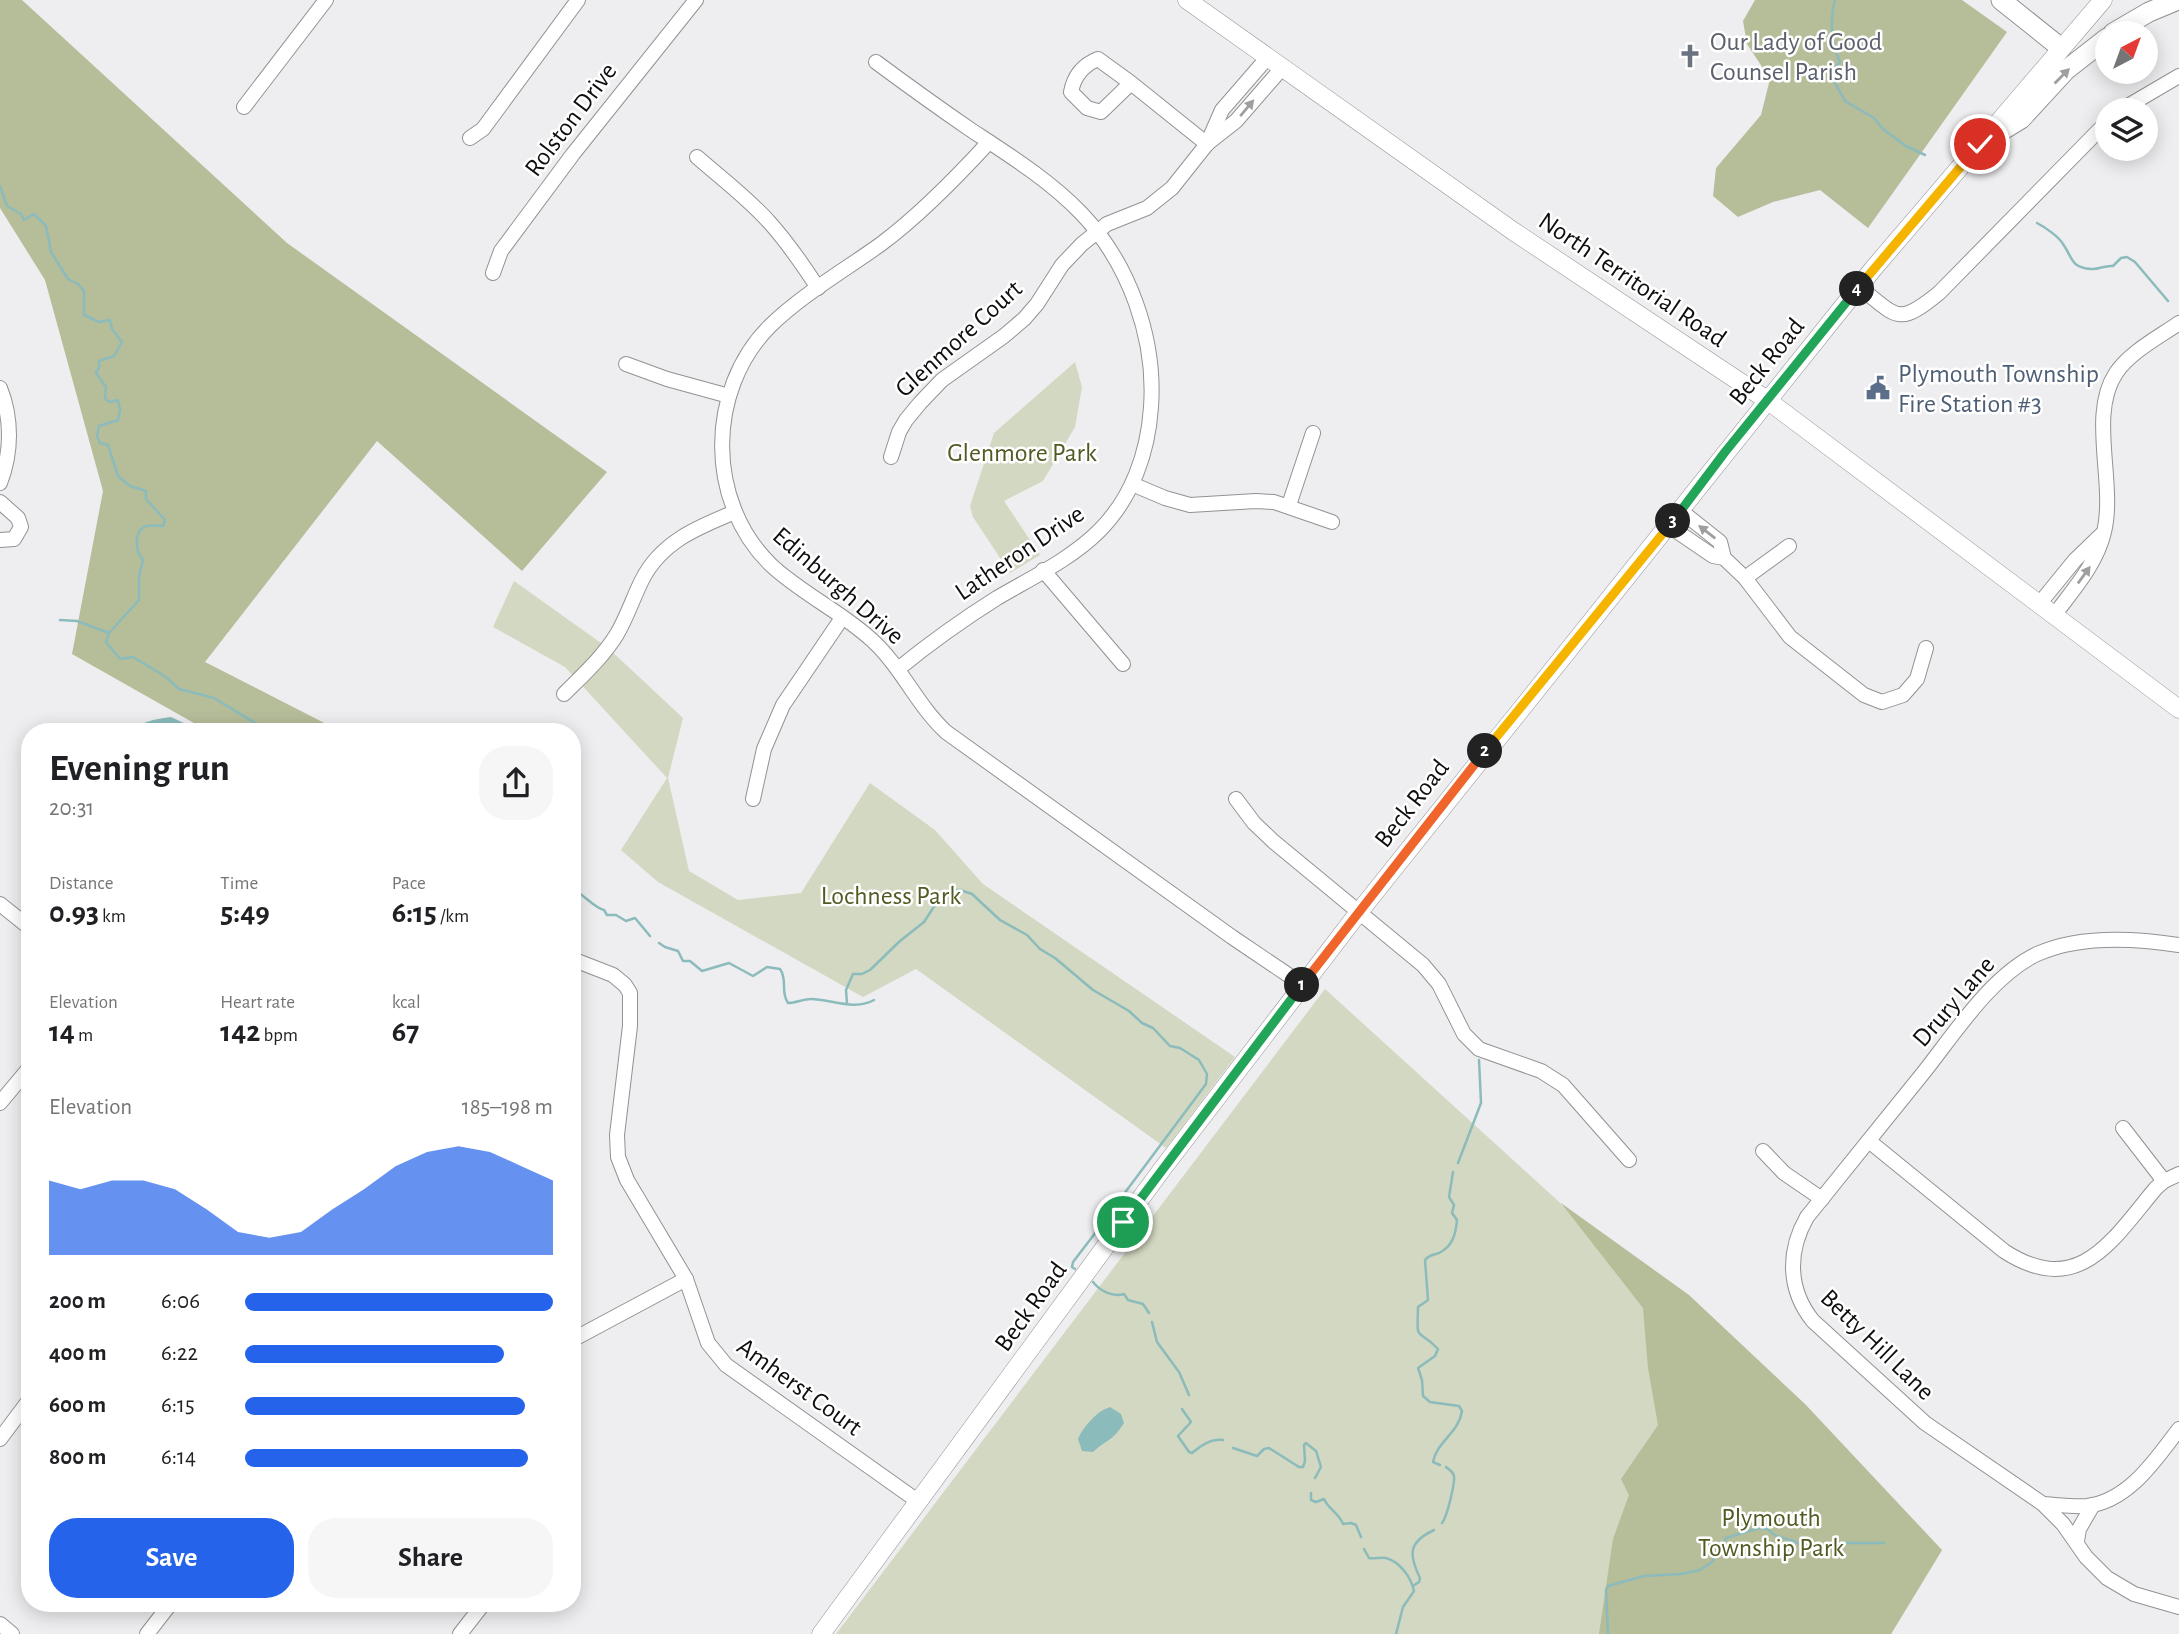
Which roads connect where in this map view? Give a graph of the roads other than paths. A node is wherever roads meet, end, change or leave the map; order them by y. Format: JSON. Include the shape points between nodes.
{"nodes":[{"id":1,"x":326,"y":0,"type":"edge"},
{"id":2,"x":578,"y":0,"type":"edge"},
{"id":3,"x":696,"y":0,"type":"edge"},
{"id":4,"x":1187,"y":0,"type":"edge"},
{"id":5,"x":2001,"y":0,"type":"edge"},
{"id":6,"x":2103,"y":0,"type":"edge"},
{"id":7,"x":2178,"y":0,"type":"edge"},
{"id":8,"x":2134,"y":21,"type":"edge"},
{"id":9,"x":2095,"y":47,"type":"edge"},
{"id":10,"x":2061,"y":48,"type":"junction"},
{"id":11,"x":876,"y":62,"type":"dead end"},
{"id":12,"x":1275,"y":62,"type":"junction"},
{"id":13,"x":2179,"y":76,"type":"edge"},
{"id":14,"x":1131,"y":83,"type":"dead end"},
{"id":15,"x":2141,"y":98,"type":"edge"},
{"id":16,"x":244,"y":107,"type":"dead end"},
{"id":17,"x":2095,"y":134,"type":"edge"},
{"id":18,"x":470,"y":138,"type":"dead end"},
{"id":19,"x":989,"y":142,"type":"junction"},
{"id":20,"x":1207,"y":144,"type":"junction"},
{"id":21,"x":1980,"y":144,"type":"junction"},
{"id":22,"x":697,"y":157,"type":"dead end"},
{"id":23,"x":1097,"y":231,"type":"junction"},
{"id":24,"x":493,"y":273,"type":"dead end"},
{"id":25,"x":1859,"y":287,"type":"junction"},
{"id":26,"x":818,"y":288,"type":"junction"},
{"id":27,"x":2179,"y":323,"type":"edge"},
{"id":28,"x":626,"y":364,"type":"dead end"},
{"id":29,"x":0,"y":388,"type":"edge"},
{"id":30,"x":729,"y":396,"type":"junction"},
{"id":31,"x":1768,"y":400,"type":"junction"},
{"id":32,"x":1313,"y":433,"type":"dead end"},
{"id":33,"x":891,"y":457,"type":"dead end"},
{"id":34,"x":0,"y":483,"type":"edge"},
{"id":35,"x":1132,"y":484,"type":"junction"},
{"id":36,"x":0,"y":502,"type":"edge"},
{"id":37,"x":1289,"y":505,"type":"junction"},
{"id":38,"x":1681,"y":511,"type":"junction"},
{"id":39,"x":735,"y":512,"type":"junction"},
{"id":40,"x":1332,"y":522,"type":"dead end"},
{"id":41,"x":1669,"y":526,"type":"junction"},
{"id":42,"x":2104,"y":532,"type":"junction"},
{"id":43,"x":0,"y":540,"type":"edge"},
{"id":44,"x":1789,"y":546,"type":"dead end"},
{"id":45,"x":1724,"y":558,"type":"junction"},
{"id":46,"x":1043,"y":570,"type":"junction"},
{"id":47,"x":1745,"y":578,"type":"junction"},
{"id":48,"x":2040,"y":603,"type":"junction"},
{"id":49,"x":2055,"y":614,"type":"junction"},
{"id":50,"x":842,"y":618,"type":"junction"},
{"id":51,"x":1926,"y":648,"type":"dead end"},
{"id":52,"x":1123,"y":664,"type":"dead end"},
{"id":53,"x":898,"y":669,"type":"junction"},
{"id":54,"x":564,"y":694,"type":"dead end"},
{"id":55,"x":2179,"y":709,"type":"edge"},
{"id":56,"x":753,"y":799,"type":"dead end"},
{"id":57,"x":1236,"y":799,"type":"dead end"},
{"id":58,"x":0,"y":904,"type":"edge"},
{"id":59,"x":1359,"y":912,"type":"junction"},
{"id":60,"x":21,"y":921,"type":"edge"},
{"id":61,"x":2179,"y":945,"type":"edge"},
{"id":62,"x":581,"y":963,"type":"edge"},
{"id":63,"x":1303,"y":985,"type":"junction"},
{"id":64,"x":21,"y":1078,"type":"edge"},
{"id":65,"x":0,"y":1103,"type":"edge"},
{"id":66,"x":2123,"y":1128,"type":"dead end"},
{"id":67,"x":1869,"y":1141,"type":"junction"},
{"id":68,"x":1763,"y":1151,"type":"dead end"},
{"id":69,"x":1629,"y":1160,"type":"dead end"},
{"id":70,"x":2179,"y":1174,"type":"edge"},
{"id":71,"x":2164,"y":1181,"type":"junction"},
{"id":72,"x":1822,"y":1199,"type":"junction"},
{"id":73,"x":686,"y":1279,"type":"junction"},
{"id":74,"x":581,"y":1335,"type":"edge"},
{"id":75,"x":21,"y":1411,"type":"edge"},
{"id":76,"x":2179,"y":1429,"type":"edge"},
{"id":77,"x":0,"y":1439,"type":"edge"},
{"id":78,"x":919,"y":1502,"type":"junction"},
{"id":79,"x":2043,"y":1504,"type":"junction"},
{"id":80,"x":2093,"y":1505,"type":"junction"},
{"id":81,"x":2077,"y":1541,"type":"junction"},
{"id":82,"x":2179,"y":1607,"type":"edge"},
{"id":83,"x":164,"y":1612,"type":"edge"},
{"id":84,"x":477,"y":1612,"type":"edge"},
{"id":85,"x":0,"y":1624,"type":"edge"},
{"id":86,"x":12,"y":1634,"type":"edge"},
{"id":87,"x":148,"y":1634,"type":"edge"},
{"id":88,"x":460,"y":1634,"type":"edge"},
{"id":89,"x":821,"y":1634,"type":"edge"}],
"edges":[{"from":1,"to":16,"type":"street"},
{"from":2,"to":18,"type":"street","via":[[483,129]]},
{"from":3,"to":24,"type":"street","name":"Rolston Drive","via":[[573,154],[501,251]]},
{"from":4,"to":12,"type":"main road","name":"North Territorial Road"},
{"from":5,"to":10,"type":"highway"},
{"from":6,"to":10,"type":"main road","name":"Beck Road"},
{"from":7,"to":8,"type":"highway"},
{"from":21,"to":9,"type":"highway","one_way":true,"via":[[2021,119],[2066,70]]},
{"from":10,"to":21,"type":"main road","name":"Beck Road"},
{"from":11,"to":19,"type":"street","name":"Latheron Drive"},
{"from":12,"to":20,"type":"street","name":"Glenmore Court","via":[[1222,110]]},
{"from":12,"to":31,"type":"main road","name":"North Territorial Road","via":[[1513,231]]},
{"from":13,"to":15,"type":"street"},
{"from":14,"to":20,"type":"street"},
{"from":17,"to":25,"type":"street","via":[[1918,310],[1893,313]]},
{"from":19,"to":23,"type":"street","name":"Latheron Drive","via":[[1056,190]]},
{"from":19,"to":26,"type":"street","name":"Edinburgh Drive","via":[[903,227]]},
{"from":20,"to":23,"type":"street","name":"Glenmore Court","via":[[1158,201]]},
{"from":21,"to":25,"type":"main road","name":"Beck Road"},
{"from":22,"to":26,"type":"street","via":[[769,222]]},
{"from":23,"to":33,"type":"street","name":"Glenmore Court","via":[[1062,265],[1024,319],[927,395],[905,420]]},
{"from":23,"to":35,"type":"street","name":"Latheron Drive","via":[[1129,287],[1149,353],[1150,419]]},
{"from":25,"to":31,"type":"main road","name":"Beck Road"},
{"from":26,"to":30,"type":"street","name":"Edinburgh Drive","via":[[759,338]]},
{"from":27,"to":42,"type":"street","via":[[2117,371],[2106,394]]},
{"from":28,"to":30,"type":"street"},
{"from":29,"to":34,"type":"street","via":[[9,441]]},
{"from":30,"to":39,"type":"street","name":"Edinburgh Drive","via":[[722,454]]},
{"from":31,"to":38,"type":"main road","name":"Beck Road"},
{"from":31,"to":48,"type":"main road","name":"North Territorial Road"},
{"from":32,"to":37,"type":"street"},
{"from":35,"to":37,"type":"street","via":[[1190,505],[1256,501]]},
{"from":35,"to":46,"type":"street","name":"Latheron Drive","via":[[1099,531]]},
{"from":36,"to":43,"type":"street","via":[[21,527],[13,539]]},
{"from":37,"to":40,"type":"street"},
{"from":38,"to":41,"type":"main road","name":"Beck Road"},
{"from":45,"to":38,"type":"street","one_way":true,"via":[[1720,542]]},
{"from":39,"to":50,"type":"street","name":"Edinburgh Drive","via":[[772,566]]},
{"from":39,"to":54,"type":"street","via":[[687,533],[659,556],[642,579],[606,651]]},
{"from":41,"to":45,"type":"street","via":[[1713,556]]},
{"from":41,"to":59,"type":"main road","name":"Beck Road"},
{"from":42,"to":48,"type":"street"},
{"from":49,"to":42,"type":"street","one_way":true,"via":[[2092,564]]},
{"from":44,"to":47,"type":"street"},
{"from":45,"to":47,"type":"street"},
{"from":46,"to":52,"type":"street"},
{"from":46,"to":53,"type":"street","name":"Latheron Drive","via":[[961,620]]},
{"from":47,"to":51,"type":"street","via":[[1790,637],[1869,698],[1890,701],[1903,695],[1917,679]]},
{"from":48,"to":49,"type":"main road","name":"North Territorial Road"},
{"from":49,"to":55,"type":"main road","name":"North Territorial Road"},
{"from":50,"to":53,"type":"street","name":"Edinburgh Drive","via":[[873,641]]},
{"from":50,"to":56,"type":"street","via":[[783,705],[764,749]]},
{"from":53,"to":63,"type":"street","name":"Edinburgh Drive","via":[[946,732]]},
{"from":57,"to":59,"type":"street","via":[[1274,842]]},
{"from":58,"to":60,"type":"street"},
{"from":59,"to":63,"type":"main road","name":"Beck Road"},
{"from":59,"to":69,"type":"street","via":[[1423,965],[1439,984],[1464,1034],[1479,1049],[1541,1071],[1563,1085]]},
{"from":61,"to":67,"type":"street","name":"Drury Lane","via":[[2080,943],[2051,949],[2020,964],[1972,1012]]},
{"from":62,"to":73,"type":"street","name":"Amherst Court","via":[[613,975],[629,993],[618,1157]]},
{"from":63,"to":78,"type":"main road","name":"Beck Road"},
{"from":64,"to":65,"type":"street"},
{"from":66,"to":71,"type":"street"},
{"from":67,"to":71,"type":"street","via":[[2004,1251],[2046,1268],[2074,1266],[2096,1256]]},
{"from":67,"to":72,"type":"street","name":"Drury Lane"},
{"from":68,"to":72,"type":"street","via":[[1784,1173]]},
{"from":70,"to":71,"type":"street"},
{"from":72,"to":79,"type":"street","name":"Betty Hill Lane","via":[[1801,1228],[1793,1255],[1794,1286],[1807,1314],[1924,1423]]},
{"from":73,"to":74,"type":"street"},
{"from":73,"to":78,"type":"street","name":"Amherst Court","via":[[708,1343],[720,1360]]},
{"from":75,"to":77,"type":"street"},
{"from":76,"to":80,"type":"street","via":[[2137,1480]]},
{"from":78,"to":89,"type":"main road","name":"Beck Road"},
{"from":79,"to":80,"type":"street"},
{"from":79,"to":81,"type":"street"},
{"from":80,"to":81,"type":"street"},
{"from":81,"to":82,"type":"street","via":[[2096,1568],[2119,1586]]},
{"from":83,"to":87,"type":"street"},
{"from":84,"to":88,"type":"street"},
{"from":85,"to":86,"type":"street"}]}
